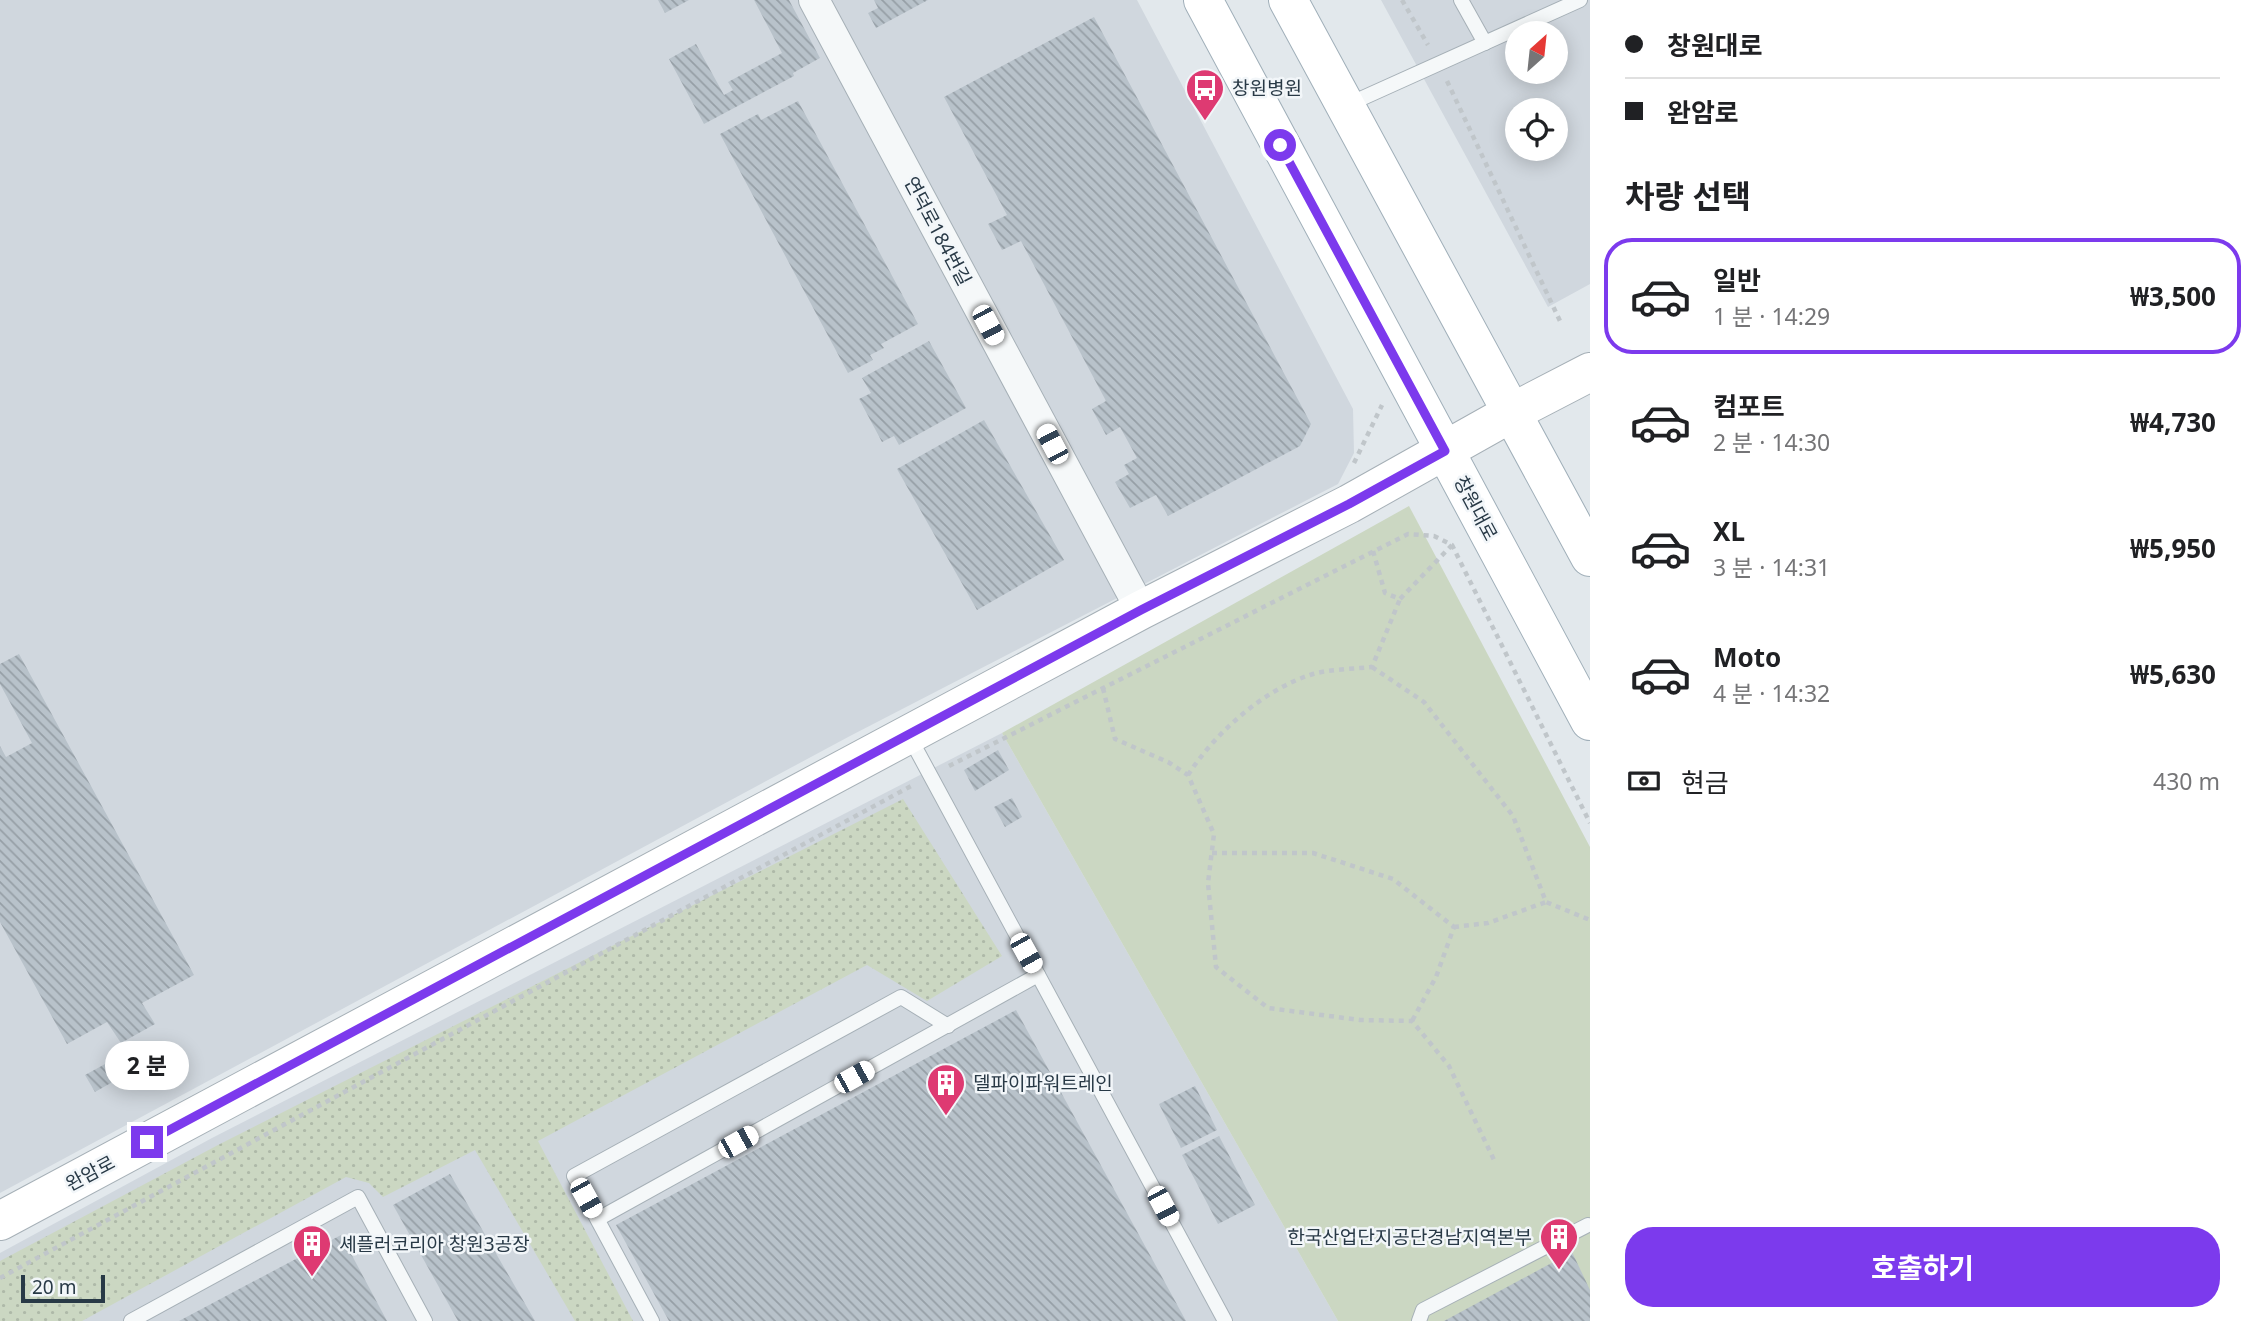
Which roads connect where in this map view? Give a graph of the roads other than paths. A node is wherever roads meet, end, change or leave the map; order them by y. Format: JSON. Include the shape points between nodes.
{"nodes":[{"id":1,"x":814,"y":0,"type":"edge"},
{"id":2,"x":1203,"y":0,"type":"edge"},
{"id":3,"x":1288,"y":0,"type":"edge"},
{"id":4,"x":1461,"y":0,"type":"edge"},
{"id":5,"x":1582,"y":0,"type":"edge"},
{"id":6,"x":1590,"y":9,"type":"edge"},
{"id":7,"x":1485,"y":43,"type":"junction"},
{"id":8,"x":1346,"y":106,"type":"junction"},
{"id":9,"x":1590,"y":372,"type":"edge"},
{"id":10,"x":1513,"y":412,"type":"junction"},
{"id":11,"x":1445,"y":451,"type":"junction"},
{"id":12,"x":1590,"y":557,"type":"edge"},
{"id":13,"x":1141,"y":610,"type":"junction"},
{"id":14,"x":1590,"y":721,"type":"edge"},
{"id":15,"x":908,"y":735,"type":"junction"},
{"id":16,"x":1038,"y":975,"type":"junction"},
{"id":17,"x":948,"y":1026,"type":"junction"},
{"id":18,"x":597,"y":1219,"type":"junction"},
{"id":19,"x":0,"y":1221,"type":"edge"},
{"id":20,"x":1588,"y":1225,"type":"dead end"},
{"id":21,"x":131,"y":1321,"type":"edge"},
{"id":22,"x":425,"y":1321,"type":"edge"},
{"id":23,"x":652,"y":1321,"type":"edge"},
{"id":24,"x":1225,"y":1321,"type":"edge"},
{"id":25,"x":1419,"y":1321,"type":"edge"}],
"edges":[{"from":1,"to":13,"type":"street","name":"연덕로184번길"},
{"from":2,"to":11,"type":"main road","name":"창원대로"},
{"from":3,"to":8,"type":"main road"},
{"from":4,"to":7,"type":"lane"},
{"from":5,"to":6,"type":"lane"},
{"from":5,"to":7,"type":"lane"},
{"from":7,"to":8,"type":"lane"},
{"from":8,"to":10,"type":"main road"},
{"from":9,"to":10,"type":"main road","name":"완암로"},
{"from":10,"to":11,"type":"main road","name":"완암로"},
{"from":10,"to":12,"type":"main road"},
{"from":11,"to":13,"type":"main road","name":"완암로"},
{"from":11,"to":14,"type":"main road","name":"창원대로"},
{"from":13,"to":15,"type":"main road","name":"완암로"},
{"from":15,"to":16,"type":"lane"},
{"from":15,"to":19,"type":"main road","name":"완암로"},
{"from":16,"to":17,"type":"lane"},
{"from":16,"to":24,"type":"lane"},
{"from":17,"to":18,"type":"lane"},
{"from":17,"to":18,"type":"lane","via":[[901,997],[574,1176]]},
{"from":18,"to":23,"type":"lane"},
{"from":20,"to":25,"type":"lane","via":[[1423,1310]]},
{"from":21,"to":22,"type":"lane","via":[[358,1197]]}]}
